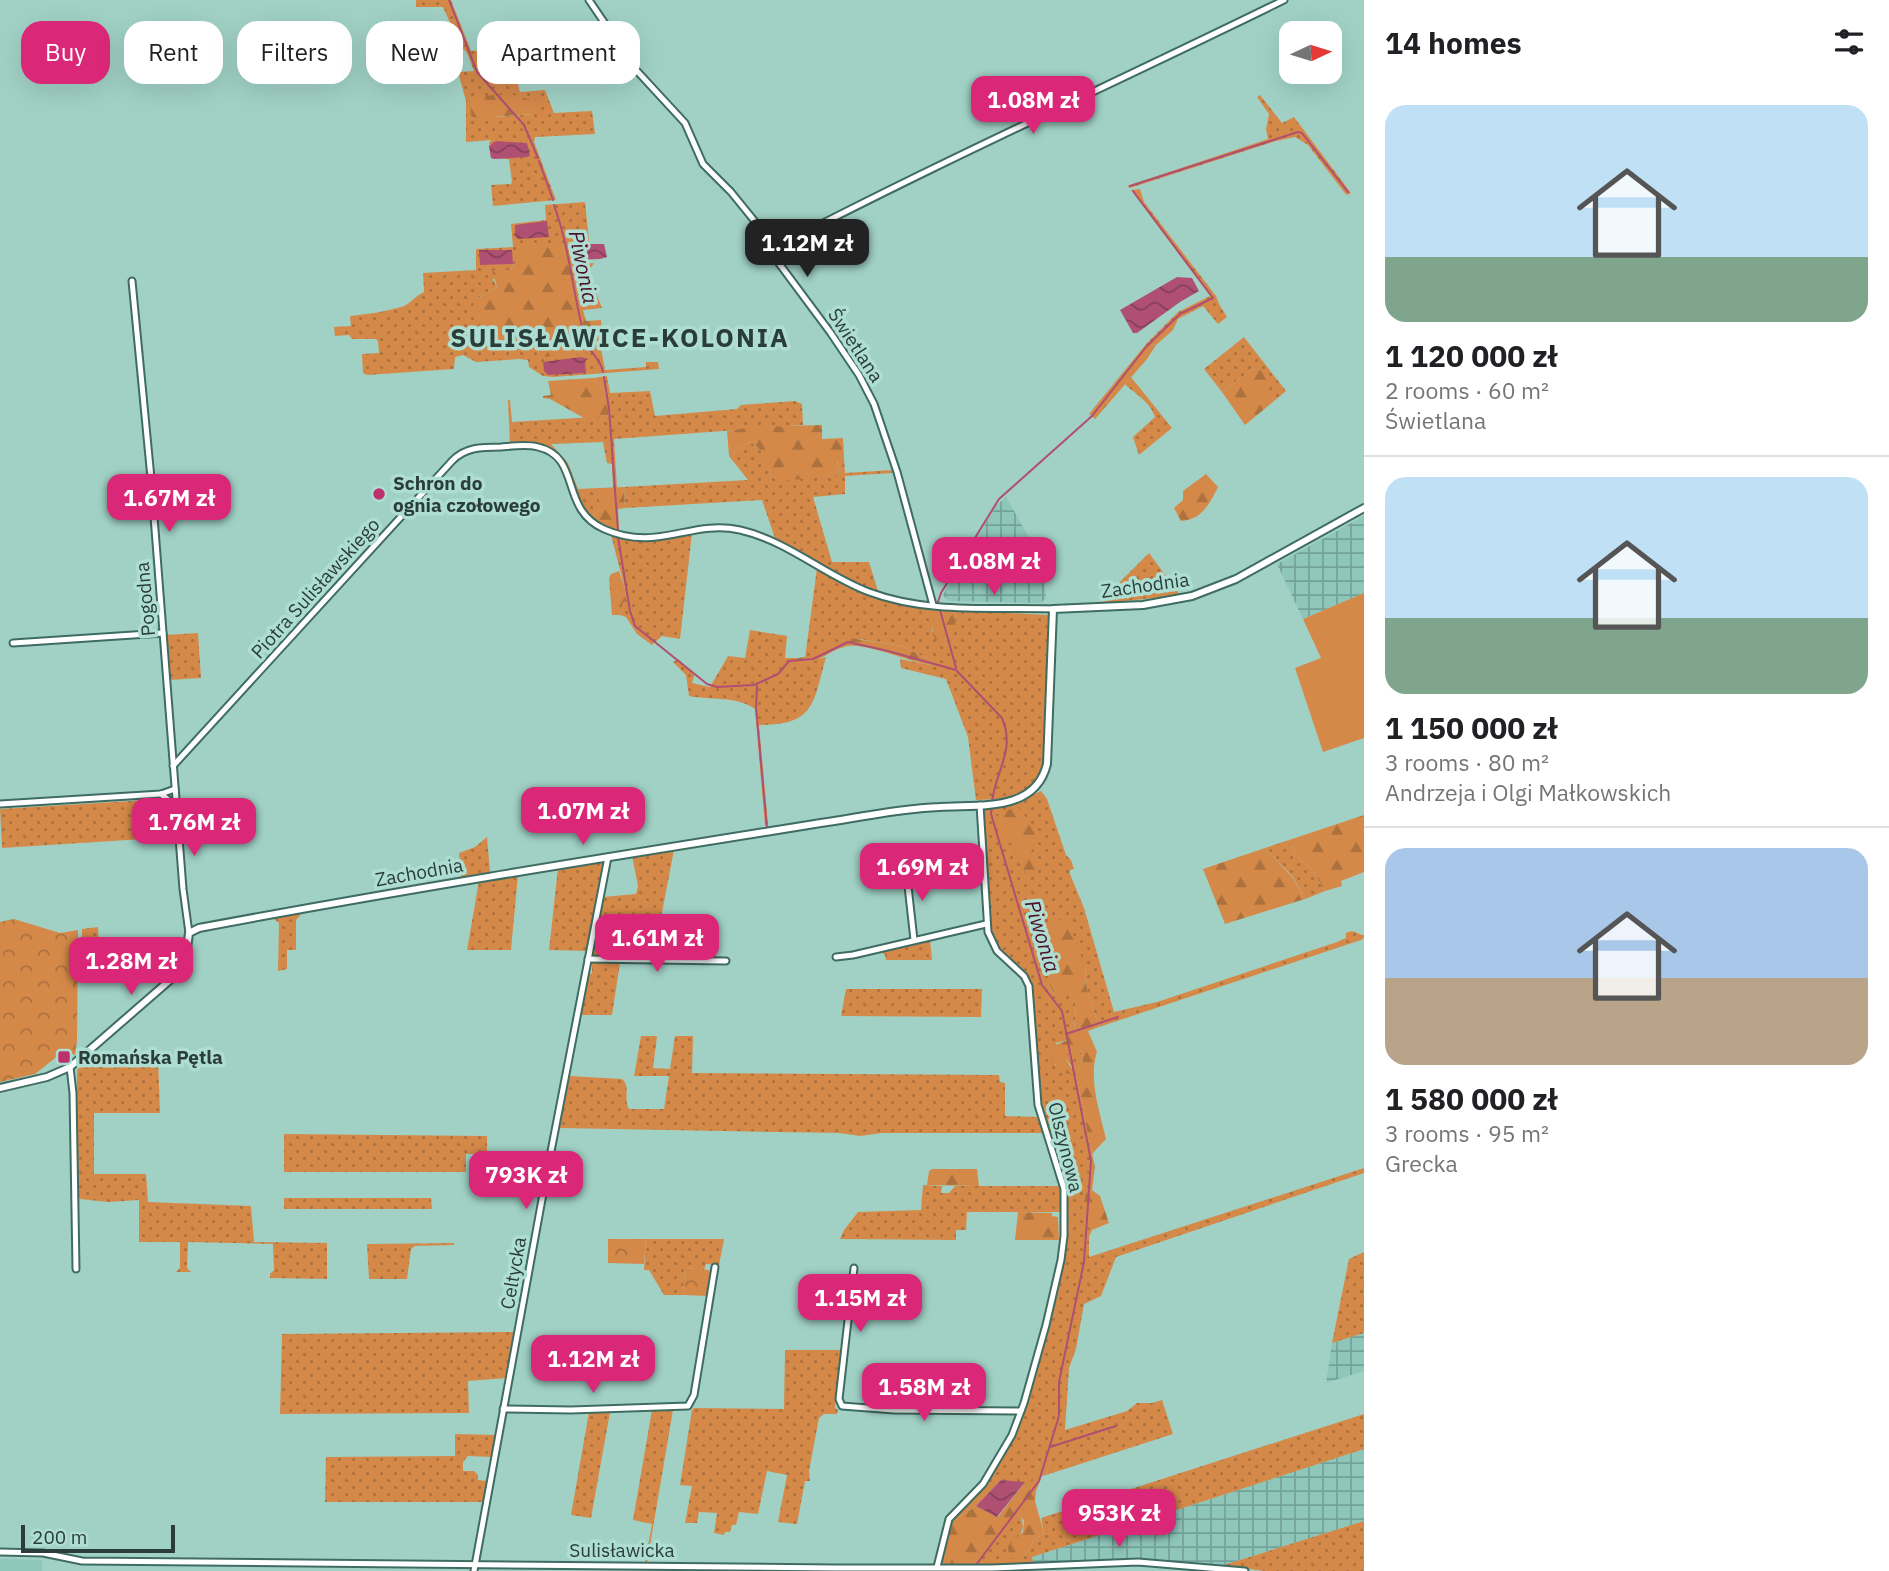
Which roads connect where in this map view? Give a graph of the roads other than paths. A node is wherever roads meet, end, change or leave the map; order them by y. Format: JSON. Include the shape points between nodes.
{"nodes":[{"id":1,"x":589,"y":0,"type":"edge"},
{"id":2,"x":1284,"y":0,"type":"edge"},
{"id":3,"x":771,"y":250,"type":"junction"},
{"id":4,"x":132,"y":281,"type":"dead end"},
{"id":5,"x":1364,"y":509,"type":"edge"},
{"id":6,"x":933,"y":605,"type":"junction"},
{"id":7,"x":1053,"y":609,"type":"junction"},
{"id":8,"x":163,"y":633,"type":"junction"},
{"id":9,"x":13,"y":643,"type":"dead end"},
{"id":10,"x":173,"y":766,"type":"junction"},
{"id":11,"x":175,"y":789,"type":"junction"},
{"id":12,"x":161,"y":794,"type":"junction"},
{"id":13,"x":0,"y":804,"type":"edge"},
{"id":14,"x":980,"y":805,"type":"junction"},
{"id":15,"x":177,"y":807,"type":"junction"},
{"id":16,"x":608,"y":856,"type":"junction"},
{"id":17,"x":906,"y":868,"type":"dead end"},
{"id":18,"x":986,"y":923,"type":"junction"},
{"id":19,"x":189,"y":933,"type":"junction"},
{"id":20,"x":914,"y":940,"type":"junction"},
{"id":21,"x":836,"y":957,"type":"dead end"},
{"id":22,"x":588,"y":959,"type":"junction"},
{"id":23,"x":726,"y":961,"type":"dead end"},
{"id":24,"x":71,"y":1067,"type":"junction"},
{"id":25,"x":0,"y":1088,"type":"edge"},
{"id":26,"x":715,"y":1267,"type":"dead end"},
{"id":27,"x":854,"y":1268,"type":"dead end"},
{"id":28,"x":76,"y":1269,"type":"dead end"},
{"id":29,"x":503,"y":1409,"type":"junction"},
{"id":30,"x":1021,"y":1411,"type":"junction"},
{"id":31,"x":0,"y":1552,"type":"edge"},
{"id":32,"x":1147,"y":1562,"type":"junction"},
{"id":33,"x":937,"y":1567,"type":"junction"},
{"id":34,"x":474,"y":1568,"type":"edge"},
{"id":35,"x":990,"y":1569,"type":"edge"},
{"id":36,"x":1147,"y":1571,"type":"edge"},
{"id":37,"x":1245,"y":1571,"type":"edge"}],
"edges":[{"from":1,"to":3,"type":"street","name":"Świetlana","via":[[637,71],[685,123],[703,164],[731,192]]},
{"from":2,"to":3,"type":"street","via":[[918,174]]},
{"from":3,"to":6,"type":"street","name":"Świetlana","via":[[872,399]]},
{"from":4,"to":8,"type":"street","name":"Pogodna"},
{"from":5,"to":7,"type":"street","name":"Zachodnia","via":[[1236,579],[1192,596],[1123,607]]},
{"from":6,"to":7,"type":"street","name":"Piotra Sulisławskiego"},
{"from":6,"to":10,"type":"street","name":"Piotra Sulisławskiego","via":[[870,593],[790,550],[740,530],[721,527],[649,539],[612,532],[581,513],[565,469],[547,450],[529,446],[470,449],[452,461]]},
{"from":7,"to":14,"type":"street","name":"Zachodnia","via":[[1045,773],[1028,793]]},
{"from":8,"to":9,"type":"street"},
{"from":8,"to":10,"type":"street","name":"Pogodna"},
{"from":10,"to":11,"type":"street","name":"Pogodna"},
{"from":11,"to":12,"type":"street"},
{"from":11,"to":15,"type":"street","name":"Pogodna"},
{"from":12,"to":13,"type":"street"},
{"from":12,"to":15,"type":"street"},
{"from":14,"to":16,"type":"street","name":"Zachodnia","via":[[912,809]]},
{"from":14,"to":18,"type":"street","name":"Olszynowa"},
{"from":15,"to":19,"type":"street","name":"Pogodna"},
{"from":16,"to":19,"type":"street","name":"Zachodnia","via":[[309,907]]},
{"from":16,"to":22,"type":"street","name":"Celtycka"},
{"from":17,"to":20,"type":"street"},
{"from":18,"to":20,"type":"street"},
{"from":18,"to":30,"type":"street","name":"Olszynowa","via":[[993,946],[1029,986],[1038,1105],[1064,1189],[1058,1272]]},
{"from":19,"to":24,"type":"street","via":[[186,956],[177,974]]},
{"from":20,"to":21,"type":"street"},
{"from":22,"to":23,"type":"street"},
{"from":22,"to":29,"type":"street","name":"Celtycka"},
{"from":24,"to":25,"type":"street"},
{"from":24,"to":28,"type":"street"},
{"from":26,"to":29,"type":"street","via":[[690,1405]]},
{"from":27,"to":30,"type":"street","via":[[840,1404],[846,1408]]},
{"from":29,"to":34,"type":"street","name":"Celtycka"},
{"from":30,"to":33,"type":"street","name":"Olszynowa","via":[[991,1472],[949,1519]]},
{"from":31,"to":34,"type":"street","name":"Sulisławicka","via":[[43,1553],[82,1561]]},
{"from":32,"to":35,"type":"street","name":"Sulisławicka"},
{"from":32,"to":36,"type":"street"},
{"from":32,"to":37,"type":"street","name":"Sulisławicka"},
{"from":33,"to":34,"type":"street","name":"Sulisławicka"},
{"from":33,"to":35,"type":"street","name":"Sulisławicka"}]}
